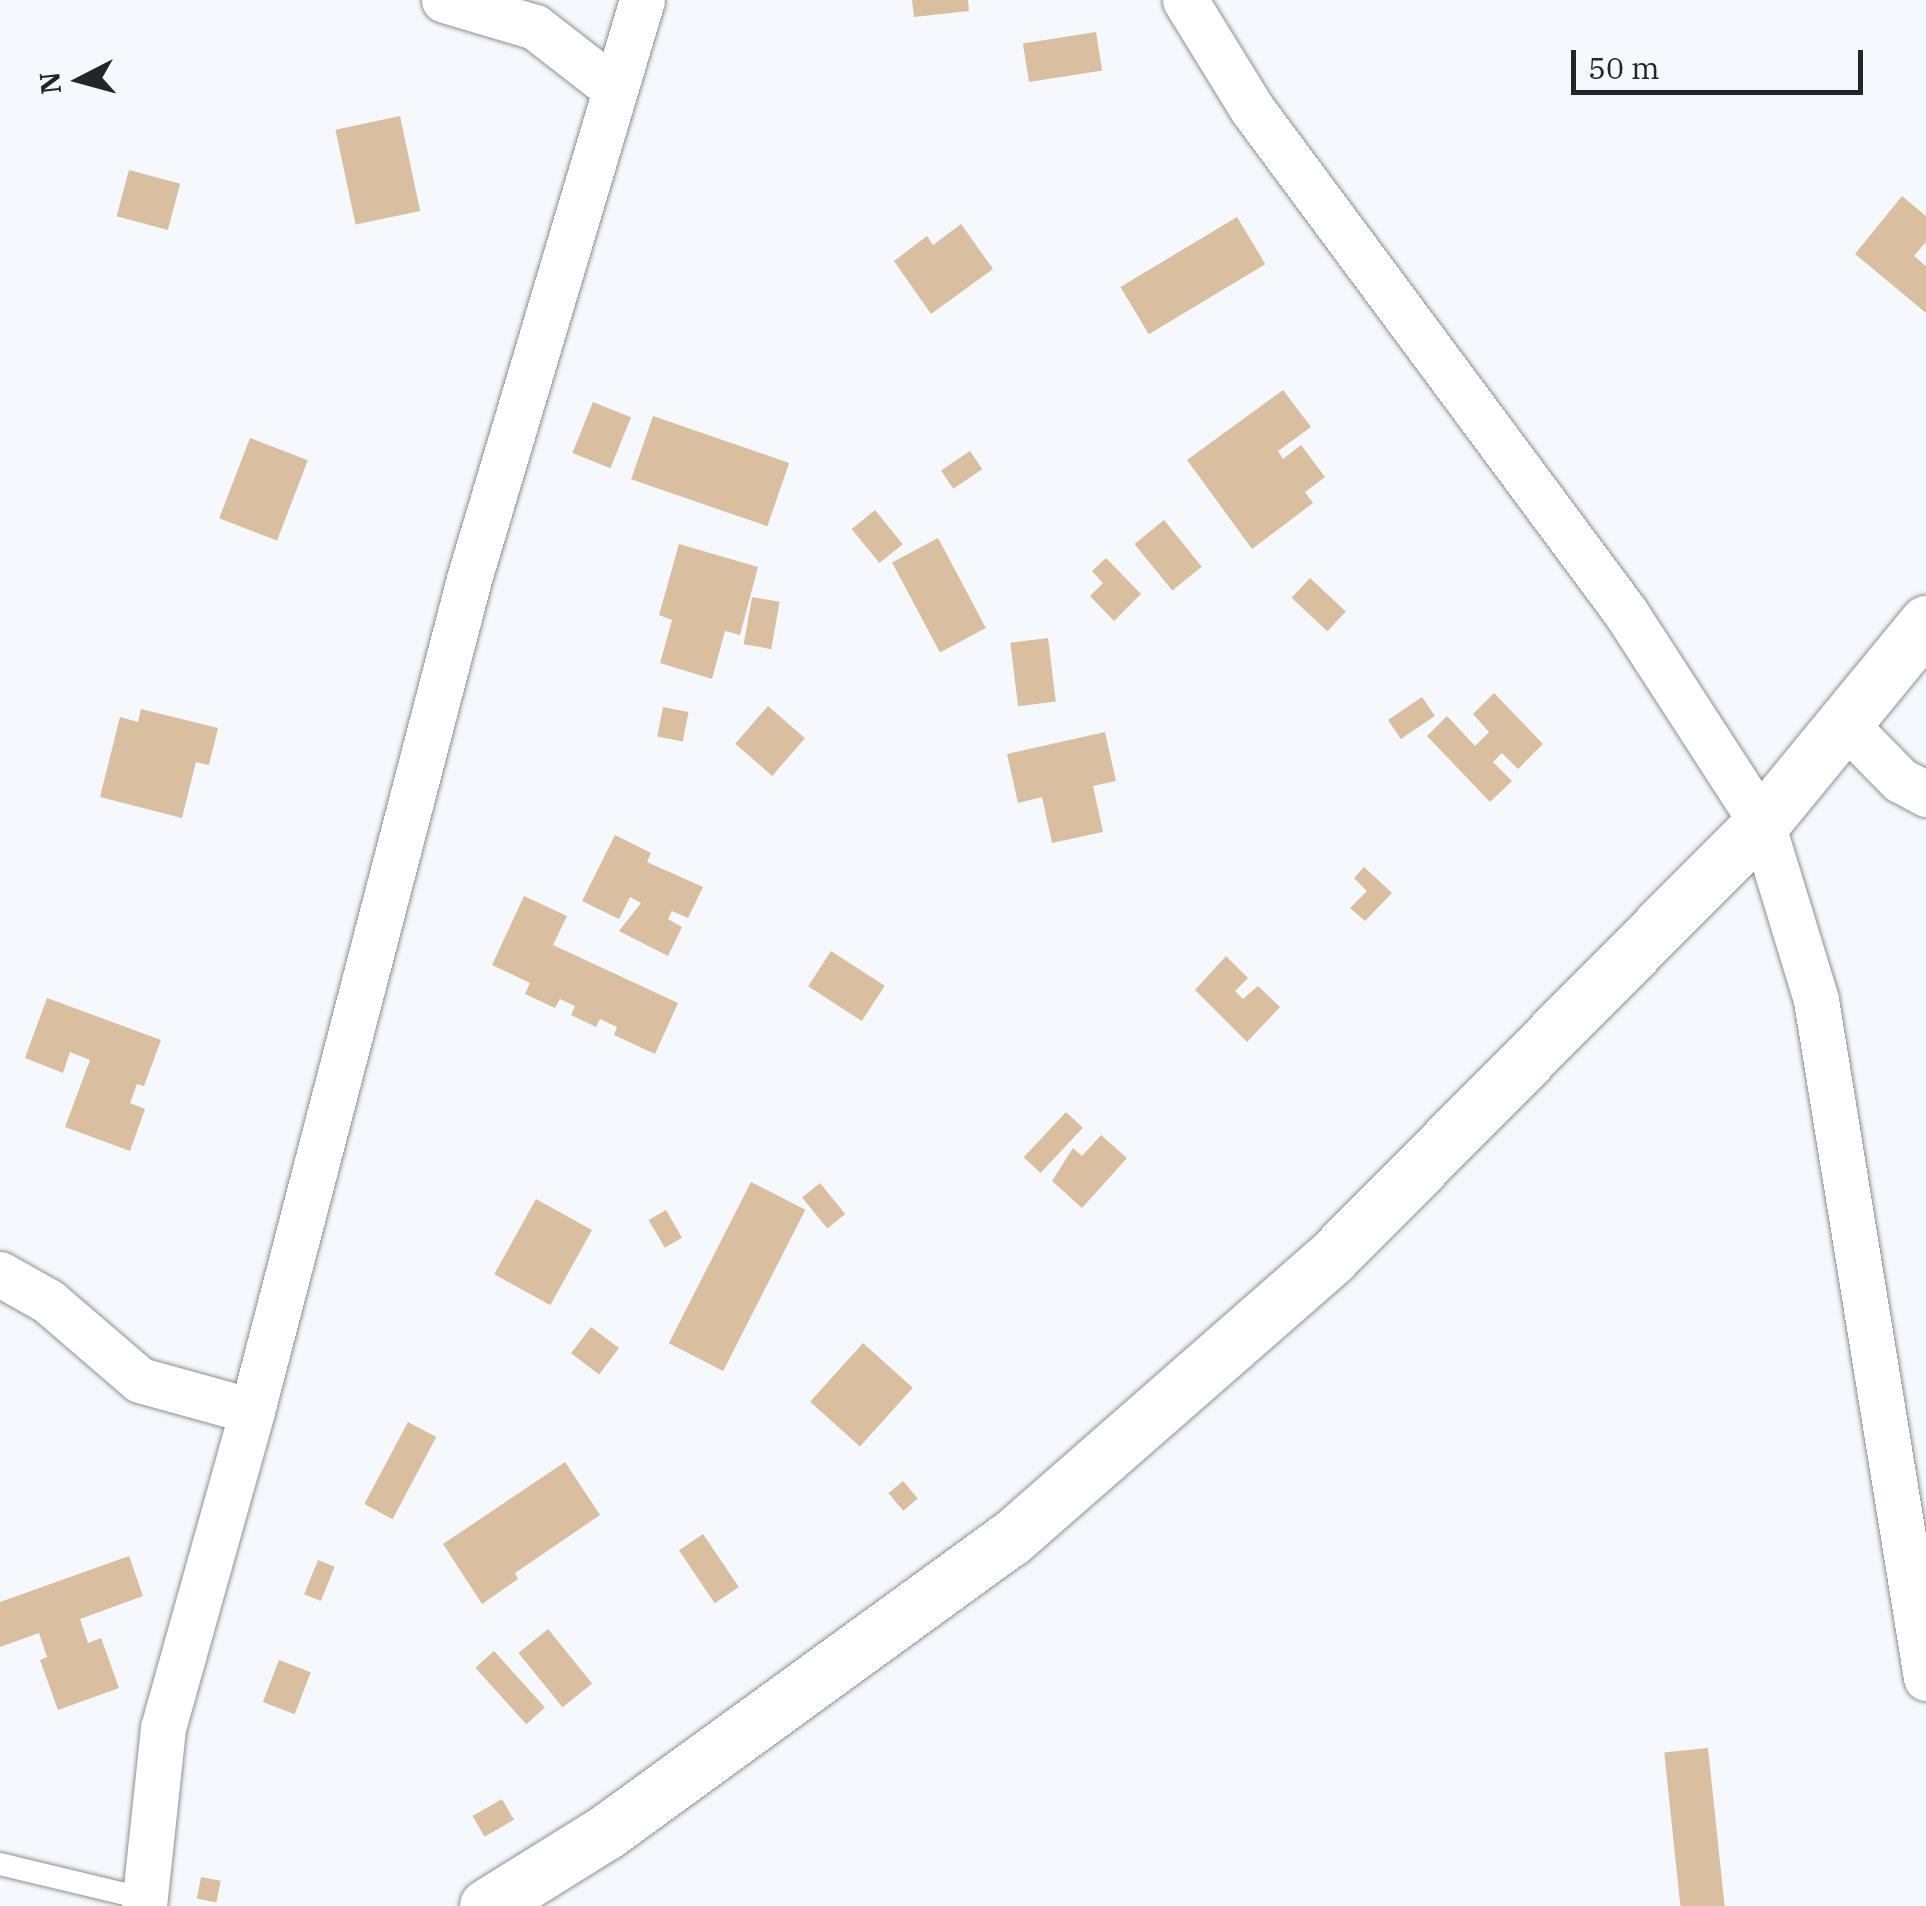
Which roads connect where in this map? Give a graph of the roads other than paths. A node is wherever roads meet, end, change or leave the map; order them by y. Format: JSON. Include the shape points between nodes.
{"nodes":[{"id":1,"x":444,"y":0,"type":"edge"},
{"id":2,"x":642,"y":0,"type":"edge"},
{"id":3,"x":1186,"y":0,"type":"edge"},
{"id":4,"x":615,"y":89,"type":"junction"},
{"id":5,"x":1926,"y":623,"type":"edge"},
{"id":6,"x":1842,"y":721,"type":"junction"},
{"id":7,"x":1926,"y":794,"type":"edge"},
{"id":8,"x":1762,"y":824,"type":"junction"},
{"id":9,"x":0,"y":1274,"type":"edge"},
{"id":10,"x":252,"y":1412,"type":"junction"},
{"id":11,"x":1926,"y":1678,"type":"edge"},
{"id":12,"x":0,"y":1864,"type":"edge"},
{"id":13,"x":144,"y":1902,"type":"edge"},
{"id":14,"x":487,"y":1906,"type":"edge"}],
"edges":[{"from":1,"to":4,"type":"street","via":[[535,27]]},
{"from":2,"to":4,"type":"street"},
{"from":3,"to":8,"type":"street","via":[[1252,109],[1626,612]]},
{"from":4,"to":10,"type":"street","via":[[469,579]]},
{"from":5,"to":6,"type":"main road"},
{"from":6,"to":7,"type":"street","via":[[1900,780]]},
{"from":6,"to":8,"type":"main road"},
{"from":8,"to":11,"type":"street","via":[[1816,1000]]},
{"from":8,"to":14,"type":"main road","via":[[1332,1257],[1010,1539],[606,1832]]},
{"from":9,"to":10,"type":"street","via":[[48,1302],[140,1380]]},
{"from":10,"to":13,"type":"street","via":[[163,1728]]},
{"from":12,"to":13,"type":"lane"}]}
